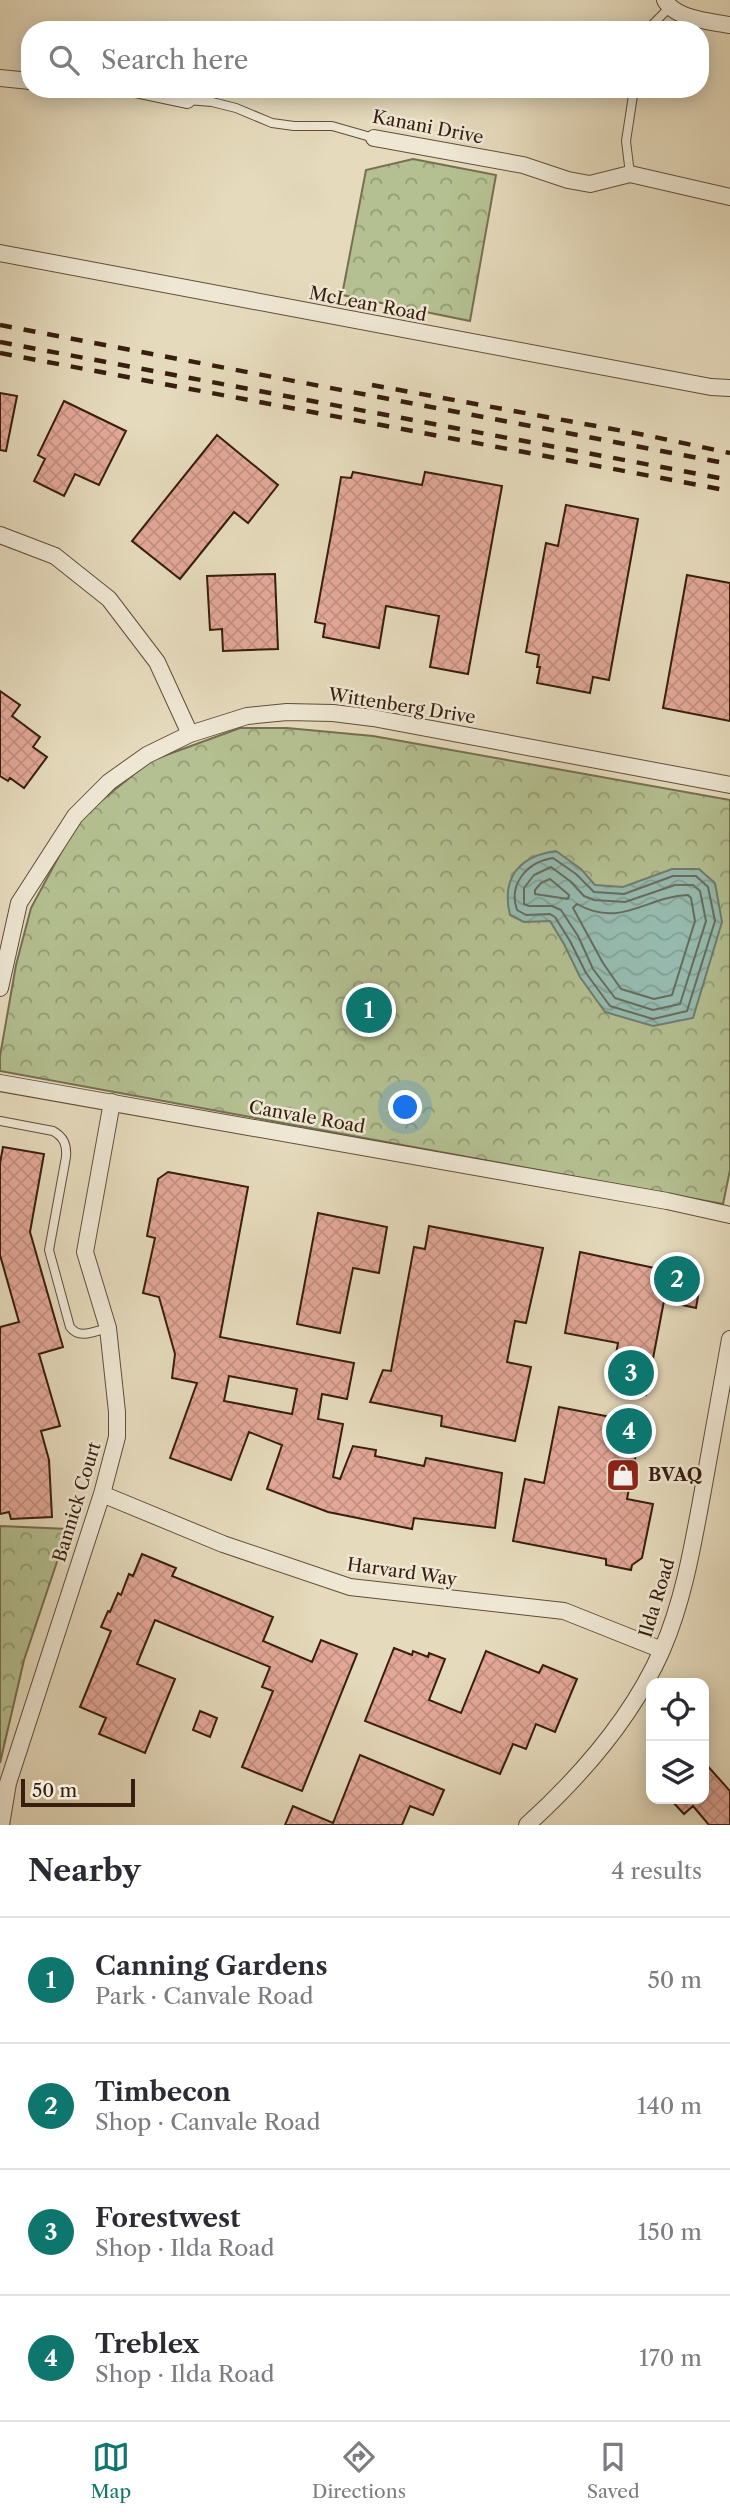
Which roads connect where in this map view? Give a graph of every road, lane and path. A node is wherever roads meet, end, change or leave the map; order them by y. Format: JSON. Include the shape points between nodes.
{"nodes":[{"id":1,"x":667,"y":4,"type":"edge"},
{"id":2,"x":654,"y":21,"type":"edge"},
{"id":3,"x":729,"y":25,"type":"edge"},
{"id":4,"x":0,"y":78,"type":"edge"},
{"id":5,"x":21,"y":79,"type":"edge"},
{"id":6,"x":178,"y":98,"type":"edge"},
{"id":7,"x":633,"y":98,"type":"edge"},
{"id":8,"x":187,"y":100,"type":"joint"},
{"id":9,"x":373,"y":138,"type":"joint"},
{"id":10,"x":630,"y":174,"type":"junction"},
{"id":11,"x":730,"y":197,"type":"edge"},
{"id":12,"x":0,"y":253,"type":"edge"},
{"id":13,"x":730,"y":388,"type":"edge"},
{"id":14,"x":0,"y":536,"type":"edge"},
{"id":15,"x":190,"y":734,"type":"junction"},
{"id":16,"x":730,"y":785,"type":"edge"},
{"id":17,"x":2,"y":961,"type":"edge"},
{"id":18,"x":0,"y":988,"type":"edge"},
{"id":19,"x":0,"y":1083,"type":"edge"},
{"id":20,"x":112,"y":1102,"type":"junction"},
{"id":21,"x":0,"y":1121,"type":"edge"},
{"id":22,"x":730,"y":1215,"type":"edge"},
{"id":23,"x":108,"y":1328,"type":"junction"},
{"id":24,"x":730,"y":1339,"type":"edge"},
{"id":25,"x":102,"y":1494,"type":"junction"},
{"id":26,"x":662,"y":1650,"type":"junction"},
{"id":27,"x":1,"y":1825,"type":"edge"},
{"id":28,"x":527,"y":1825,"type":"edge"}],
"edges":[{"from":1,"to":2,"type":"lane"},
{"from":1,"to":3,"type":"street"},
{"from":4,"to":5,"type":"street"},
{"from":6,"to":8,"type":"street","name":"Kanani Drive"},
{"from":7,"to":10,"type":"lane","via":[[626,141]]},
{"from":8,"to":9,"type":"lane","name":"Kanani Drive","via":[[236,108],[272,124],[332,126]]},
{"from":9,"to":10,"type":"street","name":"Kanani Drive","via":[[523,165],[590,184]]},
{"from":10,"to":11,"type":"street"},
{"from":12,"to":13,"type":"street","name":"McLean Road"},
{"from":14,"to":15,"type":"street","via":[[55,556],[109,599],[157,662]]},
{"from":15,"to":16,"type":"street","name":"Wittenberg Drive","via":[[247,716],[333,712]]},
{"from":15,"to":17,"type":"street","name":"Wittenberg Drive","via":[[147,755],[75,816],[19,903]]},
{"from":17,"to":18,"type":"street","name":"Wittenberg Drive"},
{"from":19,"to":20,"type":"street","name":"Canvale Road"},
{"from":20,"to":22,"type":"street","name":"Canvale Road"},
{"from":20,"to":23,"type":"street","name":"Bannick Court","via":[[85,1251]]},
{"from":21,"to":23,"type":"lane","via":[[52,1132],[64,1141],[66,1157],[50,1250],[52,1265],[74,1332],[81,1335]]},
{"from":23,"to":25,"type":"street","name":"Bannick Court","via":[[117,1437]]},
{"from":24,"to":26,"type":"street","name":"Ilda Road","via":[[691,1556]]},
{"from":25,"to":26,"type":"street","name":"Harvard Way","via":[[223,1544],[350,1587],[564,1611]]},
{"from":25,"to":27,"type":"street","name":"Bannick Court","via":[[8,1783]]},
{"from":26,"to":28,"type":"street","name":"Ilda Road","via":[[612,1735]]}]}
